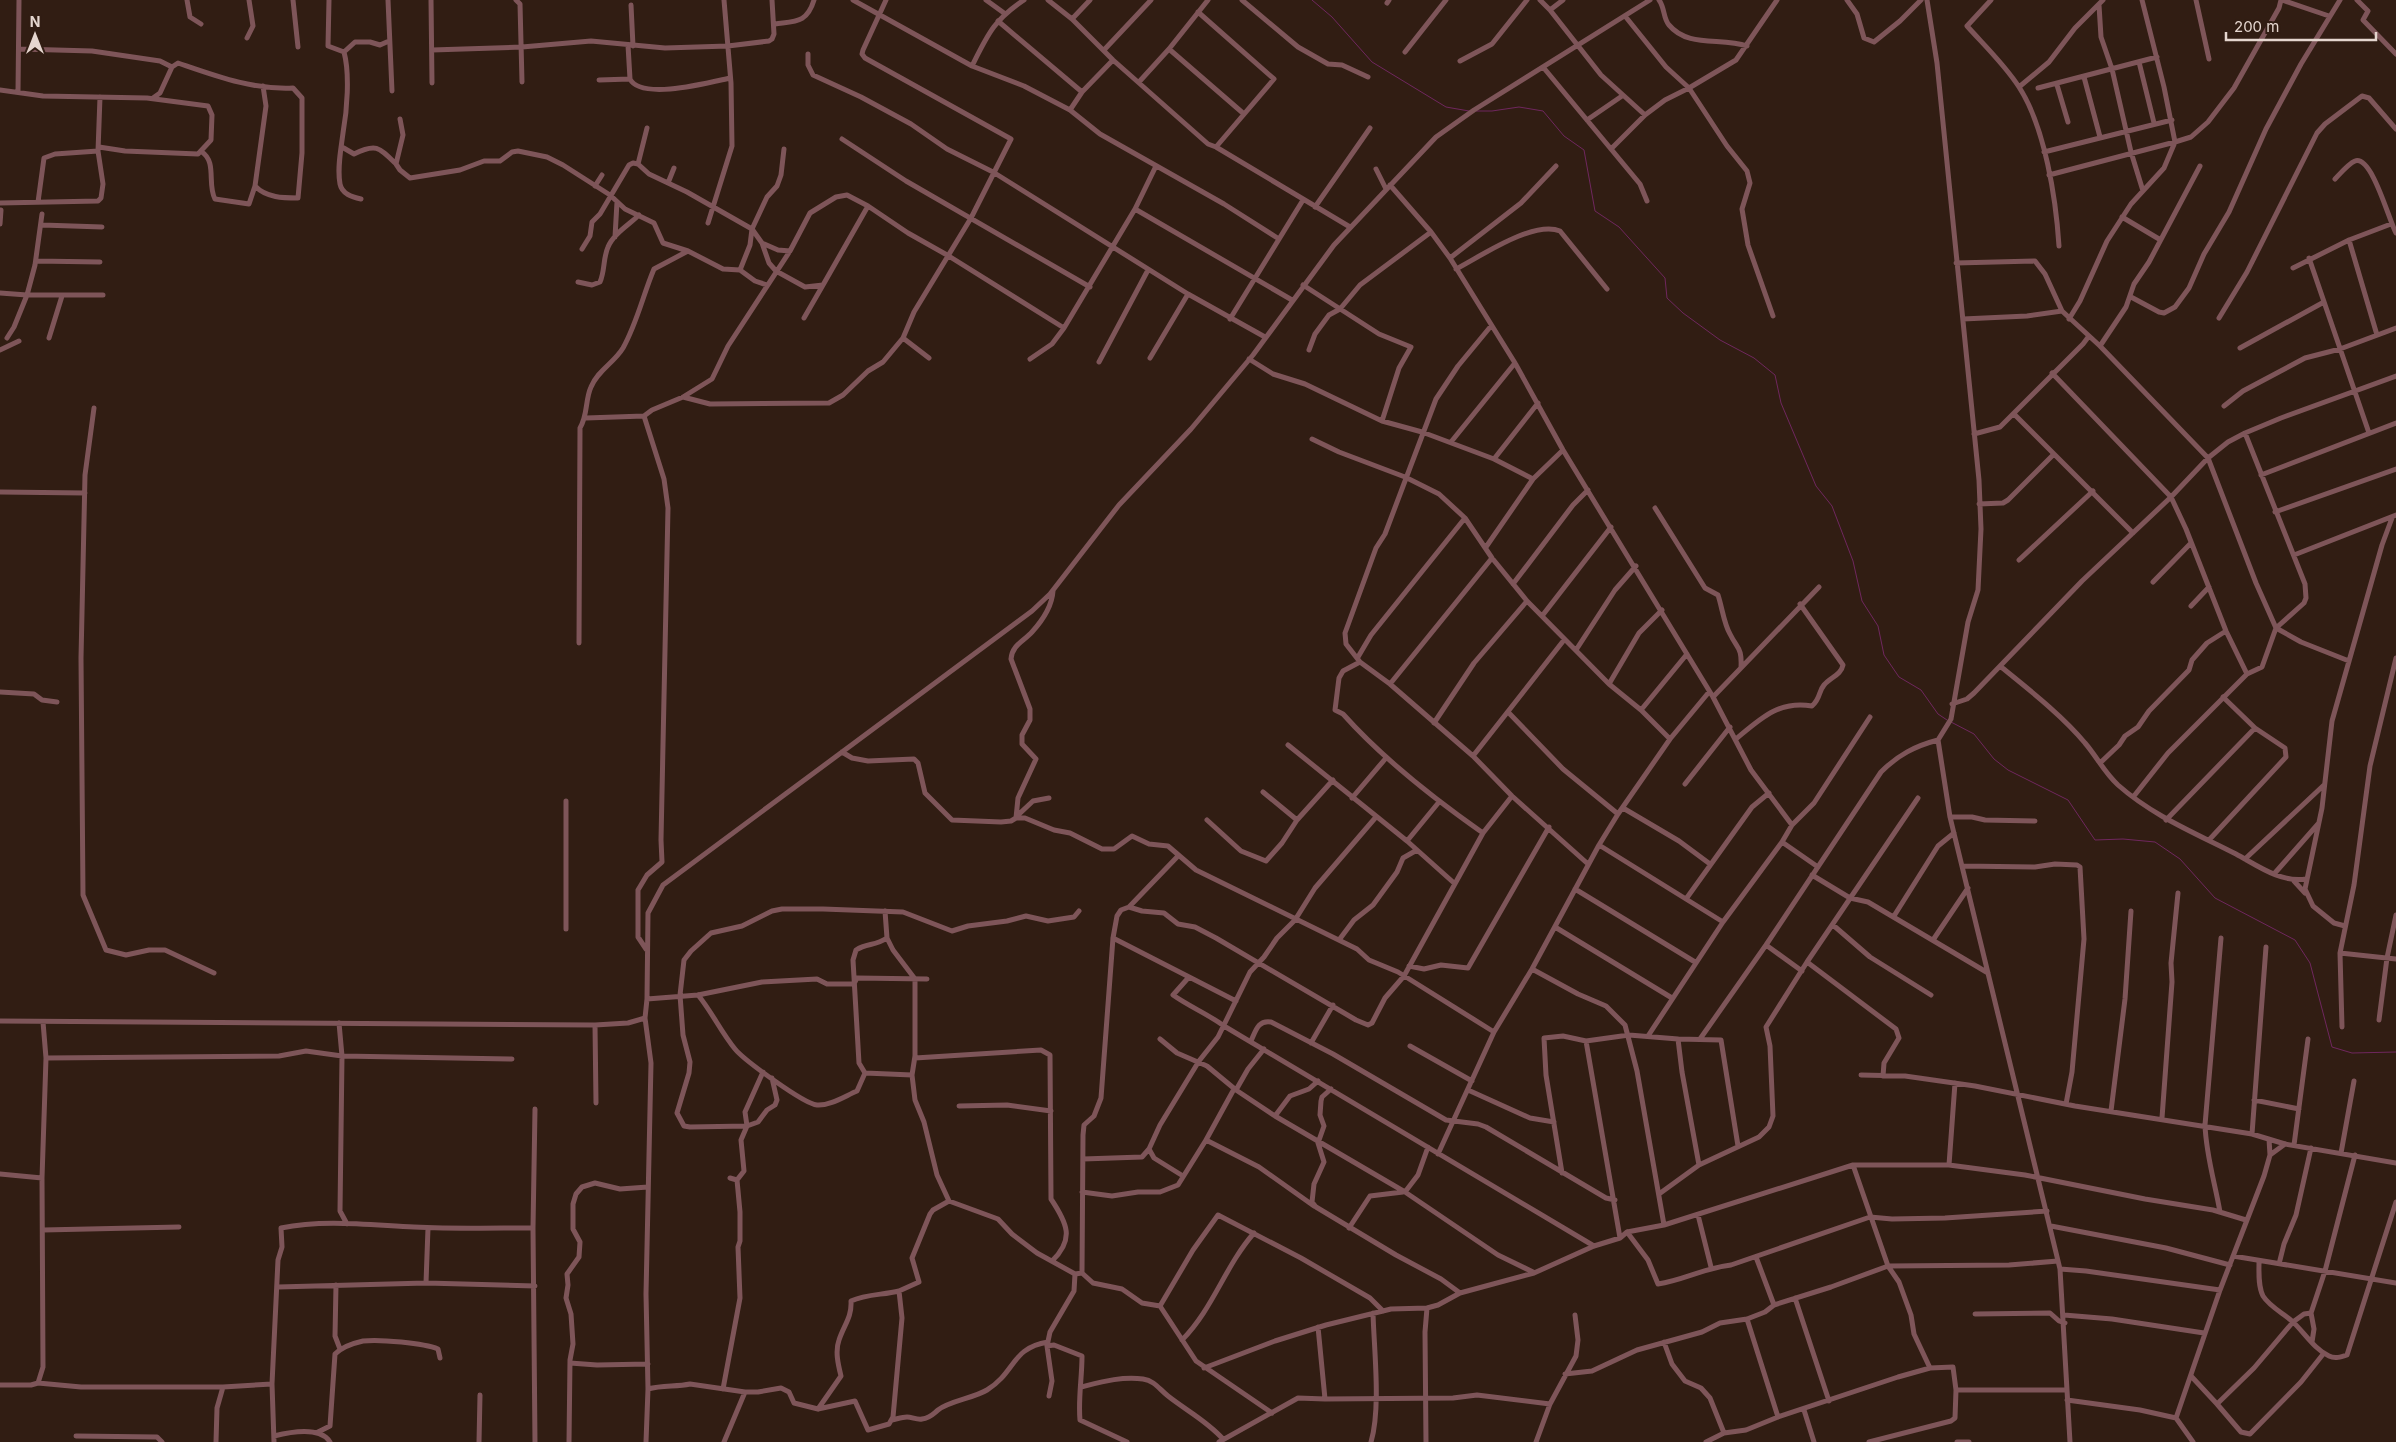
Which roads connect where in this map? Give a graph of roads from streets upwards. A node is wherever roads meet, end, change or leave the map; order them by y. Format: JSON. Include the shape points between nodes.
{"nodes":[{"id":1,"x":19,"y":0,"type":"edge"},
{"id":2,"x":186,"y":0,"type":"edge"},
{"id":3,"x":249,"y":0,"type":"edge"},
{"id":4,"x":293,"y":0,"type":"edge"},
{"id":5,"x":329,"y":0,"type":"edge"},
{"id":6,"x":388,"y":0,"type":"edge"},
{"id":7,"x":431,"y":0,"type":"edge"},
{"id":8,"x":516,"y":0,"type":"edge"},
{"id":9,"x":724,"y":0,"type":"edge"},
{"id":10,"x":772,"y":0,"type":"edge"},
{"id":11,"x":814,"y":0,"type":"edge"},
{"id":12,"x":853,"y":0,"type":"edge"},
{"id":13,"x":886,"y":0,"type":"edge"},
{"id":14,"x":986,"y":0,"type":"edge"},
{"id":15,"x":1024,"y":0,"type":"edge"},
{"id":16,"x":1048,"y":0,"type":"edge"},
{"id":17,"x":1090,"y":0,"type":"edge"},
{"id":18,"x":1151,"y":0,"type":"edge"},
{"id":19,"x":1208,"y":0,"type":"edge"},
{"id":20,"x":1242,"y":0,"type":"edge"},
{"id":21,"x":1446,"y":0,"type":"edge"},
{"id":22,"x":1527,"y":0,"type":"edge"},
{"id":23,"x":1540,"y":0,"type":"edge"},
{"id":24,"x":1563,"y":0,"type":"edge"},
{"id":25,"x":1648,"y":0,"type":"edge"},
{"id":26,"x":1659,"y":0,"type":"edge"},
{"id":27,"x":1778,"y":0,"type":"edge"},
{"id":28,"x":1847,"y":0,"type":"edge"},
{"id":29,"x":1921,"y":0,"type":"edge"},
{"id":30,"x":1928,"y":0,"type":"edge"},
{"id":31,"x":1991,"y":0,"type":"edge"},
{"id":32,"x":2142,"y":0,"type":"edge"},
{"id":33,"x":2196,"y":0,"type":"edge"},
{"id":34,"x":2282,"y":0,"type":"edge"},
{"id":35,"x":2340,"y":0,"type":"edge"},
{"id":36,"x":2358,"y":0,"type":"edge"},
{"id":37,"x":2101,"y":2,"type":"edge"},
{"id":38,"x":631,"y":5,"type":"dead end"},
{"id":39,"x":1550,"y":10,"type":"junction"},
{"id":40,"x":1198,"y":12,"type":"junction"},
{"id":41,"x":1004,"y":13,"type":"junction"},
{"id":42,"x":879,"y":14,"type":"junction"},
{"id":43,"x":1625,"y":16,"type":"junction"},
{"id":44,"x":2329,"y":16,"type":"junction"},
{"id":45,"x":1072,"y":19,"type":"junction"},
{"id":46,"x":998,"y":21,"type":"junction"},
{"id":47,"x":201,"y":24,"type":"dead end"},
{"id":48,"x":775,"y":24,"type":"junction"},
{"id":49,"x":247,"y":38,"type":"dead end"},
{"id":50,"x":389,"y":40,"type":"junction"},
{"id":51,"x":1577,"y":45,"type":"junction"},
{"id":52,"x":630,"y":46,"type":"junction"},
{"id":53,"x":728,"y":46,"type":"junction"},
{"id":54,"x":1747,"y":46,"type":"junction"},
{"id":55,"x":298,"y":47,"type":"dead end"},
{"id":56,"x":522,"y":48,"type":"junction"},
{"id":57,"x":20,"y":49,"type":"junction"},
{"id":58,"x":1169,"y":49,"type":"junction"},
{"id":59,"x":432,"y":50,"type":"junction"},
{"id":60,"x":1104,"y":50,"type":"junction"},
{"id":61,"x":344,"y":52,"type":"junction"},
{"id":62,"x":1405,"y":52,"type":"dead end"},
{"id":63,"x":808,"y":54,"type":"dead end"},
{"id":64,"x":2396,"y":54,"type":"edge"},
{"id":65,"x":2157,"y":57,"type":"junction"},
{"id":66,"x":2209,"y":59,"type":"dead end"},
{"id":67,"x":1113,"y":60,"type":"junction"},
{"id":68,"x":1460,"y":61,"type":"dead end"},
{"id":69,"x":2139,"y":62,"type":"junction"},
{"id":70,"x":972,"y":66,"type":"junction"},
{"id":71,"x":172,"y":67,"type":"junction"},
{"id":72,"x":1544,"y":67,"type":"junction"},
{"id":73,"x":2112,"y":70,"type":"junction"},
{"id":74,"x":1368,"y":77,"type":"dead end"},
{"id":75,"x":2084,"y":77,"type":"junction"},
{"id":76,"x":730,"y":78,"type":"junction"},
{"id":77,"x":630,"y":79,"type":"junction"},
{"id":78,"x":599,"y":80,"type":"dead end"},
{"id":79,"x":522,"y":82,"type":"dead end"},
{"id":80,"x":1140,"y":82,"type":"junction"},
{"id":81,"x":432,"y":83,"type":"dead end"},
{"id":82,"x":2057,"y":85,"type":"junction"},
{"id":83,"x":263,"y":86,"type":"junction"},
{"id":84,"x":2019,"y":87,"type":"junction"},
{"id":85,"x":1689,"y":88,"type":"junction"},
{"id":86,"x":2038,"y":88,"type":"dead end"},
{"id":87,"x":0,"y":90,"type":"edge"},
{"id":88,"x":392,"y":91,"type":"dead end"},
{"id":89,"x":18,"y":92,"type":"junction"},
{"id":90,"x":1082,"y":92,"type":"junction"},
{"id":91,"x":1622,"y":96,"type":"junction"},
{"id":92,"x":100,"y":97,"type":"junction"},
{"id":93,"x":153,"y":99,"type":"junction"},
{"id":94,"x":1070,"y":110,"type":"junction"},
{"id":95,"x":1244,"y":114,"type":"junction"},
{"id":96,"x":1645,"y":116,"type":"junction"},
{"id":97,"x":400,"y":119,"type":"dead end"},
{"id":98,"x":1586,"y":120,"type":"junction"},
{"id":99,"x":2172,"y":120,"type":"junction"},
{"id":100,"x":2068,"y":122,"type":"dead end"},
{"id":101,"x":2154,"y":123,"type":"junction"},
{"id":102,"x":647,"y":128,"type":"dead end"},
{"id":103,"x":1370,"y":128,"type":"dead end"},
{"id":104,"x":2396,"y":129,"type":"edge"},
{"id":105,"x":2126,"y":130,"type":"junction"},
{"id":106,"x":2100,"y":137,"type":"junction"},
{"id":107,"x":842,"y":139,"type":"dead end"},
{"id":108,"x":2175,"y":142,"type":"junction"},
{"id":109,"x":342,"y":147,"type":"junction"},
{"id":110,"x":1216,"y":147,"type":"junction"},
{"id":111,"x":99,"y":149,"type":"junction"},
{"id":112,"x":784,"y":149,"type":"dead end"},
{"id":113,"x":1611,"y":149,"type":"junction"},
{"id":114,"x":202,"y":152,"type":"junction"},
{"id":115,"x":2044,"y":152,"type":"junction"},
{"id":116,"x":2131,"y":152,"type":"junction"},
{"id":117,"x":396,"y":164,"type":"junction"},
{"id":118,"x":638,"y":164,"type":"junction"},
{"id":119,"x":1156,"y":166,"type":"junction"},
{"id":120,"x":1556,"y":166,"type":"dead end"},
{"id":121,"x":2200,"y":166,"type":"dead end"},
{"id":122,"x":674,"y":168,"type":"dead end"},
{"id":123,"x":1376,"y":169,"type":"dead end"},
{"id":124,"x":993,"y":172,"type":"junction"},
{"id":125,"x":602,"y":175,"type":"dead end"},
{"id":126,"x":2049,"y":175,"type":"junction"},
{"id":127,"x":2335,"y":179,"type":"dead end"},
{"id":128,"x":668,"y":183,"type":"junction"},
{"id":129,"x":255,"y":186,"type":"junction"},
{"id":130,"x":595,"y":186,"type":"junction"},
{"id":131,"x":1388,"y":187,"type":"junction"},
{"id":132,"x":2143,"y":191,"type":"junction"},
{"id":133,"x":610,"y":195,"type":"junction"},
{"id":134,"x":361,"y":199,"type":"dead end"},
{"id":135,"x":1303,"y":200,"type":"junction"},
{"id":136,"x":1647,"y":201,"type":"dead end"},
{"id":137,"x":38,"y":202,"type":"junction"},
{"id":138,"x":617,"y":202,"type":"junction"},
{"id":139,"x":0,"y":203,"type":"edge"},
{"id":140,"x":712,"y":205,"type":"junction"},
{"id":141,"x":868,"y":206,"type":"junction"},
{"id":142,"x":1315,"y":207,"type":"junction"},
{"id":143,"x":1135,"y":209,"type":"junction"},
{"id":144,"x":1,"y":210,"type":"edge"},
{"id":145,"x":42,"y":214,"type":"dead end"},
{"id":146,"x":639,"y":216,"type":"junction"},
{"id":147,"x":2122,"y":217,"type":"junction"},
{"id":148,"x":971,"y":218,"type":"junction"},
{"id":149,"x":708,"y":223,"type":"dead end"},
{"id":150,"x":0,"y":224,"type":"edge"},
{"id":151,"x":2391,"y":224,"type":"junction"},
{"id":152,"x":42,"y":225,"type":"junction"},
{"id":153,"x":102,"y":227,"type":"dead end"},
{"id":154,"x":1350,"y":227,"type":"junction"},
{"id":155,"x":752,"y":229,"type":"junction"},
{"id":156,"x":1431,"y":232,"type":"junction"},
{"id":157,"x":2396,"y":233,"type":"edge"},
{"id":158,"x":615,"y":237,"type":"junction"},
{"id":159,"x":1279,"y":239,"type":"junction"},
{"id":160,"x":2160,"y":239,"type":"junction"},
{"id":161,"x":2349,"y":240,"type":"junction"},
{"id":162,"x":762,"y":243,"type":"junction"},
{"id":163,"x":2059,"y":246,"type":"dead end"},
{"id":164,"x":1112,"y":248,"type":"junction"},
{"id":165,"x":582,"y":249,"type":"dead end"},
{"id":166,"x":688,"y":251,"type":"junction"},
{"id":167,"x":790,"y":251,"type":"junction"},
{"id":168,"x":947,"y":255,"type":"junction"},
{"id":169,"x":1450,"y":258,"type":"junction"},
{"id":170,"x":2310,"y":258,"type":"junction"},
{"id":171,"x":36,"y":261,"type":"junction"},
{"id":172,"x":100,"y":262,"type":"dead end"},
{"id":173,"x":1956,"y":263,"type":"junction"},
{"id":174,"x":1456,"y":268,"type":"junction"},
{"id":175,"x":2293,"y":268,"type":"dead end"},
{"id":176,"x":740,"y":270,"type":"junction"},
{"id":177,"x":1148,"y":270,"type":"junction"},
{"id":178,"x":776,"y":271,"type":"junction"},
{"id":179,"x":1255,"y":278,"type":"junction"},
{"id":180,"x":578,"y":282,"type":"dead end"},
{"id":181,"x":823,"y":284,"type":"junction"},
{"id":182,"x":1303,"y":284,"type":"junction"},
{"id":183,"x":767,"y":285,"type":"junction"},
{"id":184,"x":1090,"y":287,"type":"junction"},
{"id":185,"x":1608,"y":289,"type":"dead end"},
{"id":186,"x":0,"y":293,"type":"edge"},
{"id":187,"x":1188,"y":294,"type":"junction"},
{"id":188,"x":27,"y":295,"type":"junction"},
{"id":189,"x":103,"y":295,"type":"dead end"},
{"id":190,"x":62,"y":296,"type":"junction"},
{"id":191,"x":2131,"y":297,"type":"junction"},
{"id":192,"x":1292,"y":300,"type":"junction"},
{"id":193,"x":2324,"y":302,"type":"junction"},
{"id":194,"x":1340,"y":309,"type":"junction"},
{"id":195,"x":2062,"y":311,"type":"junction"},
{"id":196,"x":1773,"y":316,"type":"dead end"},
{"id":197,"x":804,"y":318,"type":"dead end"},
{"id":198,"x":2219,"y":318,"type":"dead end"},
{"id":199,"x":1230,"y":319,"type":"junction"},
{"id":200,"x":1963,"y":319,"type":"junction"},
{"id":201,"x":2069,"y":319,"type":"junction"},
{"id":202,"x":1490,"y":326,"type":"junction"},
{"id":203,"x":1064,"y":328,"type":"junction"},
{"id":204,"x":2396,"y":328,"type":"edge"},
{"id":205,"x":2377,"y":335,"type":"junction"},
{"id":206,"x":2089,"y":336,"type":"junction"},
{"id":207,"x":1265,"y":337,"type":"junction"},
{"id":208,"x":7,"y":338,"type":"dead end"},
{"id":209,"x":49,"y":338,"type":"dead end"},
{"id":210,"x":903,"y":338,"type":"junction"},
{"id":211,"x":19,"y":341,"type":"dead end"},
{"id":212,"x":2100,"y":346,"type":"junction"},
{"id":213,"x":2240,"y":348,"type":"dead end"},
{"id":214,"x":2340,"y":349,"type":"junction"},
{"id":215,"x":0,"y":350,"type":"edge"},
{"id":216,"x":1308,"y":350,"type":"dead end"},
{"id":217,"x":929,"y":358,"type":"dead end"},
{"id":218,"x":1150,"y":358,"type":"dead end"},
{"id":219,"x":1030,"y":359,"type":"dead end"},
{"id":220,"x":1249,"y":359,"type":"junction"},
{"id":221,"x":1099,"y":362,"type":"dead end"},
{"id":222,"x":1516,"y":363,"type":"junction"},
{"id":223,"x":2052,"y":373,"type":"junction"},
{"id":224,"x":2396,"y":376,"type":"edge"},
{"id":225,"x":2356,"y":390,"type":"junction"},
{"id":226,"x":683,"y":398,"type":"junction"},
{"id":227,"x":1538,"y":402,"type":"junction"},
{"id":228,"x":2224,"y":406,"type":"dead end"},
{"id":229,"x":94,"y":408,"type":"dead end"},
{"id":230,"x":2014,"y":414,"type":"junction"},
{"id":231,"x":644,"y":416,"type":"junction"},
{"id":232,"x":586,"y":418,"type":"junction"},
{"id":233,"x":1382,"y":421,"type":"junction"},
{"id":234,"x":2396,"y":423,"type":"edge"},
{"id":235,"x":1422,"y":432,"type":"junction"},
{"id":236,"x":2369,"y":432,"type":"junction"},
{"id":237,"x":2245,"y":433,"type":"junction"},
{"id":238,"x":1974,"y":434,"type":"junction"},
{"id":239,"x":1312,"y":439,"type":"dead end"},
{"id":240,"x":1451,"y":442,"type":"junction"},
{"id":241,"x":1563,"y":450,"type":"junction"},
{"id":242,"x":2054,"y":454,"type":"junction"},
{"id":243,"x":2208,"y":458,"type":"junction"},
{"id":244,"x":1494,"y":459,"type":"junction"},
{"id":245,"x":2396,"y":469,"type":"edge"},
{"id":246,"x":2261,"y":475,"type":"junction"},
{"id":247,"x":1406,"y":477,"type":"junction"},
{"id":248,"x":1533,"y":479,"type":"junction"},
{"id":249,"x":1588,"y":490,"type":"junction"},
{"id":250,"x":2093,"y":491,"type":"junction"},
{"id":251,"x":0,"y":492,"type":"edge"},
{"id":252,"x":85,"y":493,"type":"junction"},
{"id":253,"x":2171,"y":497,"type":"junction"},
{"id":254,"x":1980,"y":504,"type":"junction"},
{"id":255,"x":1656,"y":508,"type":"dead end"},
{"id":256,"x":2275,"y":512,"type":"junction"},
{"id":257,"x":2394,"y":517,"type":"edge"},
{"id":258,"x":1465,"y":518,"type":"junction"},
{"id":259,"x":1610,"y":527,"type":"junction"},
{"id":260,"x":2133,"y":533,"type":"junction"},
{"id":261,"x":2191,"y":543,"type":"junction"},
{"id":262,"x":1486,"y":547,"type":"junction"},
{"id":263,"x":2294,"y":555,"type":"junction"},
{"id":264,"x":1492,"y":558,"type":"junction"},
{"id":265,"x":2018,"y":560,"type":"dead end"},
{"id":266,"x":1636,"y":566,"type":"junction"},
{"id":267,"x":2153,"y":582,"type":"dead end"},
{"id":268,"x":1513,"y":584,"type":"junction"},
{"id":269,"x":1819,"y":587,"type":"dead end"},
{"id":270,"x":2209,"y":587,"type":"junction"},
{"id":271,"x":1053,"y":590,"type":"junction"},
{"id":272,"x":1527,"y":601,"type":"junction"},
{"id":273,"x":1800,"y":604,"type":"junction"},
{"id":274,"x":2192,"y":606,"type":"dead end"},
{"id":275,"x":1662,"y":610,"type":"junction"},
{"id":276,"x":1542,"y":616,"type":"junction"},
{"id":277,"x":2276,"y":628,"type":"junction"},
{"id":278,"x":2226,"y":631,"type":"junction"},
{"id":279,"x":1564,"y":640,"type":"junction"},
{"id":280,"x":579,"y":643,"type":"dead end"},
{"id":281,"x":1576,"y":650,"type":"junction"},
{"id":282,"x":1687,"y":654,"type":"junction"},
{"id":283,"x":2396,"y":658,"type":"edge"},
{"id":284,"x":1359,"y":660,"type":"junction"},
{"id":285,"x":2349,"y":661,"type":"junction"},
{"id":286,"x":2000,"y":666,"type":"junction"},
{"id":287,"x":1741,"y":668,"type":"junction"},
{"id":288,"x":2247,"y":674,"type":"junction"},
{"id":289,"x":1390,"y":684,"type":"junction"},
{"id":290,"x":1609,"y":684,"type":"junction"},
{"id":291,"x":0,"y":692,"type":"edge"},
{"id":292,"x":1709,"y":692,"type":"junction"},
{"id":293,"x":1714,"y":696,"type":"junction"},
{"id":294,"x":2223,"y":697,"type":"junction"},
{"id":295,"x":57,"y":702,"type":"dead end"},
{"id":296,"x":1952,"y":704,"type":"junction"},
{"id":297,"x":1641,"y":710,"type":"junction"},
{"id":298,"x":1508,"y":712,"type":"junction"},
{"id":299,"x":1870,"y":717,"type":"dead end"},
{"id":300,"x":1434,"y":723,"type":"junction"},
{"id":301,"x":1730,"y":727,"type":"junction"},
{"id":302,"x":2255,"y":728,"type":"junction"},
{"id":303,"x":1670,"y":739,"type":"junction"},
{"id":304,"x":1736,"y":739,"type":"junction"},
{"id":305,"x":1938,"y":740,"type":"junction"},
{"id":306,"x":1288,"y":745,"type":"dead end"},
{"id":307,"x":842,"y":752,"type":"junction"},
{"id":308,"x":1472,"y":756,"type":"junction"},
{"id":309,"x":1386,"y":758,"type":"junction"},
{"id":310,"x":2100,"y":763,"type":"junction"},
{"id":311,"x":1332,"y":780,"type":"junction"},
{"id":312,"x":1685,"y":784,"type":"dead end"},
{"id":313,"x":2325,"y":785,"type":"junction"},
{"id":314,"x":1263,"y":792,"type":"dead end"},
{"id":315,"x":1768,"y":793,"type":"junction"},
{"id":316,"x":1512,"y":796,"type":"junction"},
{"id":317,"x":2134,"y":796,"type":"junction"},
{"id":318,"x":1049,"y":798,"type":"dead end"},
{"id":319,"x":1352,"y":798,"type":"junction"},
{"id":320,"x":1918,"y":798,"type":"dead end"},
{"id":321,"x":566,"y":801,"type":"dead end"},
{"id":322,"x":1439,"y":802,"type":"junction"},
{"id":323,"x":1623,"y":808,"type":"junction"},
{"id":324,"x":1618,"y":814,"type":"junction"},
{"id":325,"x":1376,"y":817,"type":"junction"},
{"id":326,"x":1950,"y":817,"type":"junction"},
{"id":327,"x":1016,"y":818,"type":"junction"},
{"id":328,"x":1207,"y":820,"type":"dead end"},
{"id":329,"x":1297,"y":820,"type":"junction"},
{"id":330,"x":2166,"y":820,"type":"junction"},
{"id":331,"x":2035,"y":821,"type":"dead end"},
{"id":332,"x":2319,"y":824,"type":"junction"},
{"id":333,"x":1792,"y":825,"type":"junction"},
{"id":334,"x":1549,"y":828,"type":"junction"},
{"id":335,"x":1483,"y":833,"type":"junction"},
{"id":336,"x":1954,"y":833,"type":"junction"},
{"id":337,"x":2209,"y":840,"type":"junction"},
{"id":338,"x":1407,"y":841,"type":"junction"},
{"id":339,"x":1782,"y":842,"type":"junction"},
{"id":340,"x":1599,"y":845,"type":"junction"},
{"id":341,"x":1418,"y":850,"type":"junction"},
{"id":342,"x":1178,"y":856,"type":"junction"},
{"id":343,"x":2245,"y":859,"type":"junction"},
{"id":344,"x":1588,"y":864,"type":"junction"},
{"id":345,"x":1710,"y":864,"type":"junction"},
{"id":346,"x":1818,"y":866,"type":"junction"},
{"id":347,"x":1962,"y":866,"type":"junction"},
{"id":348,"x":2274,"y":874,"type":"junction"},
{"id":349,"x":1812,"y":876,"type":"junction"},
{"id":350,"x":2306,"y":879,"type":"junction"},
{"id":351,"x":2294,"y":881,"type":"junction"},
{"id":352,"x":1454,"y":882,"type":"junction"},
{"id":353,"x":1968,"y":888,"type":"junction"},
{"id":354,"x":1575,"y":889,"type":"junction"},
{"id":355,"x":2178,"y":893,"type":"dead end"},
{"id":356,"x":2305,"y":893,"type":"junction"},
{"id":357,"x":1850,"y":898,"type":"junction"},
{"id":358,"x":1686,"y":899,"type":"junction"},
{"id":359,"x":1130,"y":906,"type":"junction"},
{"id":360,"x":885,"y":910,"type":"junction"},
{"id":361,"x":1079,"y":911,"type":"dead end"},
{"id":362,"x":2132,"y":911,"type":"dead end"},
{"id":363,"x":2396,"y":915,"type":"edge"},
{"id":364,"x":1894,"y":916,"type":"junction"},
{"id":365,"x":1295,"y":920,"type":"junction"},
{"id":366,"x":1723,"y":922,"type":"junction"},
{"id":367,"x":1833,"y":926,"type":"junction"},
{"id":368,"x":2345,"y":926,"type":"junction"},
{"id":369,"x":1555,"y":927,"type":"junction"},
{"id":370,"x":566,"y":929,"type":"dead end"},
{"id":371,"x":887,"y":938,"type":"junction"},
{"id":372,"x":1113,"y":938,"type":"junction"},
{"id":373,"x":2222,"y":938,"type":"dead end"},
{"id":374,"x":1339,"y":940,"type":"junction"},
{"id":375,"x":1933,"y":940,"type":"junction"},
{"id":376,"x":1766,"y":946,"type":"junction"},
{"id":377,"x":2266,"y":947,"type":"dead end"},
{"id":378,"x":646,"y":949,"type":"junction"},
{"id":379,"x":2340,"y":953,"type":"junction"},
{"id":380,"x":2387,"y":958,"type":"junction"},
{"id":381,"x":2396,"y":959,"type":"edge"},
{"id":382,"x":1259,"y":962,"type":"junction"},
{"id":383,"x":1695,"y":962,"type":"junction"},
{"id":384,"x":1807,"y":962,"type":"junction"},
{"id":385,"x":1409,"y":966,"type":"junction"},
{"id":386,"x":1532,"y":969,"type":"junction"},
{"id":387,"x":1802,"y":970,"type":"junction"},
{"id":388,"x":1988,"y":972,"type":"junction"},
{"id":389,"x":214,"y":973,"type":"dead end"},
{"id":390,"x":1189,"y":976,"type":"junction"},
{"id":391,"x":1404,"y":976,"type":"junction"},
{"id":392,"x":915,"y":979,"type":"junction"},
{"id":393,"x":927,"y":979,"type":"dead end"},
{"id":394,"x":854,"y":984,"type":"junction"},
{"id":395,"x":680,"y":995,"type":"junction"},
{"id":396,"x":698,"y":995,"type":"junction"},
{"id":397,"x":1931,"y":995,"type":"dead end"},
{"id":398,"x":1672,"y":998,"type":"junction"},
{"id":399,"x":648,"y":999,"type":"junction"},
{"id":400,"x":1236,"y":1001,"type":"junction"},
{"id":401,"x":1332,"y":1005,"type":"junction"},
{"id":402,"x":645,"y":1018,"type":"junction"},
{"id":403,"x":2379,"y":1020,"type":"dead end"},
{"id":404,"x":0,"y":1021,"type":"edge"},
{"id":405,"x":43,"y":1022,"type":"junction"},
{"id":406,"x":338,"y":1023,"type":"junction"},
{"id":407,"x":596,"y":1025,"type":"junction"},
{"id":408,"x":1224,"y":1026,"type":"junction"},
{"id":409,"x":2342,"y":1027,"type":"dead end"},
{"id":410,"x":1494,"y":1032,"type":"junction"},
{"id":411,"x":1629,"y":1035,"type":"junction"},
{"id":412,"x":1648,"y":1036,"type":"junction"},
{"id":413,"x":1160,"y":1039,"type":"dead end"},
{"id":414,"x":1678,"y":1039,"type":"junction"},
{"id":415,"x":1700,"y":1039,"type":"junction"},
{"id":416,"x":2308,"y":1039,"type":"dead end"},
{"id":417,"x":1250,"y":1041,"type":"junction"},
{"id":418,"x":1586,"y":1041,"type":"junction"},
{"id":419,"x":1311,"y":1043,"type":"junction"},
{"id":420,"x":1410,"y":1046,"type":"dead end"},
{"id":421,"x":1264,"y":1049,"type":"junction"},
{"id":422,"x":342,"y":1056,"type":"junction"},
{"id":423,"x":46,"y":1058,"type":"junction"},
{"id":424,"x":915,"y":1058,"type":"junction"},
{"id":425,"x":512,"y":1059,"type":"dead end"},
{"id":426,"x":1199,"y":1061,"type":"junction"},
{"id":427,"x":763,"y":1072,"type":"junction"},
{"id":428,"x":865,"y":1073,"type":"junction"},
{"id":429,"x":912,"y":1075,"type":"junction"},
{"id":430,"x":1861,"y":1075,"type":"dead end"},
{"id":431,"x":1883,"y":1076,"type":"junction"},
{"id":432,"x":772,"y":1078,"type":"junction"},
{"id":433,"x":2354,"y":1080,"type":"dead end"},
{"id":434,"x":1318,"y":1081,"type":"junction"},
{"id":435,"x":1472,"y":1082,"type":"junction"},
{"id":436,"x":1955,"y":1083,"type":"junction"},
{"id":437,"x":1331,"y":1089,"type":"junction"},
{"id":438,"x":1235,"y":1090,"type":"junction"},
{"id":439,"x":1468,"y":1090,"type":"junction"},
{"id":440,"x":2017,"y":1093,"type":"junction"},
{"id":441,"x":2254,"y":1100,"type":"junction"},
{"id":442,"x":596,"y":1103,"type":"dead end"},
{"id":443,"x":2066,"y":1104,"type":"junction"},
{"id":444,"x":959,"y":1106,"type":"dead end"},
{"id":445,"x":536,"y":1109,"type":"dead end"},
{"id":446,"x":2299,"y":1109,"type":"junction"},
{"id":447,"x":1051,"y":1111,"type":"junction"},
{"id":448,"x":2111,"y":1111,"type":"junction"},
{"id":449,"x":1275,"y":1116,"type":"junction"},
{"id":450,"x":2162,"y":1118,"type":"junction"},
{"id":451,"x":1452,"y":1121,"type":"junction"},
{"id":452,"x":1554,"y":1122,"type":"junction"},
{"id":453,"x":2205,"y":1125,"type":"junction"},
{"id":454,"x":747,"y":1126,"type":"junction"},
{"id":455,"x":2252,"y":1134,"type":"junction"},
{"id":456,"x":2269,"y":1139,"type":"junction"},
{"id":457,"x":1206,"y":1140,"type":"junction"},
{"id":458,"x":1318,"y":1142,"type":"junction"},
{"id":459,"x":2285,"y":1144,"type":"junction"},
{"id":460,"x":2294,"y":1145,"type":"junction"},
{"id":461,"x":1738,"y":1146,"type":"junction"},
{"id":462,"x":1428,"y":1147,"type":"junction"},
{"id":463,"x":2311,"y":1148,"type":"junction"},
{"id":464,"x":1149,"y":1149,"type":"junction"},
{"id":465,"x":2341,"y":1153,"type":"junction"},
{"id":466,"x":1438,"y":1154,"type":"junction"},
{"id":467,"x":2355,"y":1155,"type":"junction"},
{"id":468,"x":2270,"y":1156,"type":"junction"},
{"id":469,"x":1083,"y":1159,"type":"junction"},
{"id":470,"x":2396,"y":1163,"type":"edge"},
{"id":471,"x":1699,"y":1165,"type":"junction"},
{"id":472,"x":1854,"y":1165,"type":"junction"},
{"id":473,"x":1949,"y":1165,"type":"junction"},
{"id":474,"x":1562,"y":1173,"type":"junction"},
{"id":475,"x":0,"y":1174,"type":"edge"},
{"id":476,"x":1183,"y":1176,"type":"junction"},
{"id":477,"x":2038,"y":1177,"type":"junction"},
{"id":478,"x":42,"y":1178,"type":"junction"},
{"id":479,"x":730,"y":1178,"type":"dead end"},
{"id":480,"x":737,"y":1180,"type":"junction"},
{"id":481,"x":648,"y":1187,"type":"junction"},
{"id":482,"x":1082,"y":1192,"type":"junction"},
{"id":483,"x":1405,"y":1192,"type":"junction"},
{"id":484,"x":1659,"y":1194,"type":"junction"},
{"id":485,"x":1615,"y":1200,"type":"junction"},
{"id":486,"x":949,"y":1201,"type":"junction"},
{"id":487,"x":2396,"y":1202,"type":"edge"},
{"id":488,"x":1316,"y":1207,"type":"junction"},
{"id":489,"x":2047,"y":1211,"type":"junction"},
{"id":490,"x":2220,"y":1212,"type":"junction"},
{"id":491,"x":1698,"y":1215,"type":"junction"},
{"id":492,"x":1870,"y":1217,"type":"junction"},
{"id":493,"x":2246,"y":1220,"type":"junction"},
{"id":494,"x":347,"y":1224,"type":"junction"},
{"id":495,"x":1664,"y":1225,"type":"junction"},
{"id":496,"x":2050,"y":1226,"type":"junction"},
{"id":497,"x":179,"y":1227,"type":"dead end"},
{"id":498,"x":428,"y":1228,"type":"junction"},
{"id":499,"x":533,"y":1228,"type":"junction"},
{"id":500,"x":1349,"y":1228,"type":"junction"},
{"id":501,"x":43,"y":1230,"type":"junction"},
{"id":502,"x":1627,"y":1232,"type":"junction"},
{"id":503,"x":1254,"y":1233,"type":"junction"},
{"id":504,"x":1620,"y":1238,"type":"junction"},
{"id":505,"x":1594,"y":1246,"type":"junction"},
{"id":506,"x":2233,"y":1256,"type":"junction"},
{"id":507,"x":1756,"y":1257,"type":"junction"},
{"id":508,"x":1052,"y":1261,"type":"junction"},
{"id":509,"x":2058,"y":1261,"type":"junction"},
{"id":510,"x":2259,"y":1262,"type":"junction"},
{"id":511,"x":2279,"y":1264,"type":"junction"},
{"id":512,"x":2230,"y":1265,"type":"junction"},
{"id":513,"x":1888,"y":1266,"type":"junction"},
{"id":514,"x":1711,"y":1267,"type":"junction"},
{"id":515,"x":2060,"y":1269,"type":"junction"},
{"id":516,"x":2325,"y":1271,"type":"junction"},
{"id":517,"x":1082,"y":1273,"type":"junction"},
{"id":518,"x":1534,"y":1273,"type":"junction"},
{"id":519,"x":1075,"y":1274,"type":"junction"},
{"id":520,"x":2370,"y":1279,"type":"junction"},
{"id":521,"x":426,"y":1283,"type":"junction"},
{"id":522,"x":2396,"y":1283,"type":"edge"},
{"id":523,"x":336,"y":1285,"type":"junction"},
{"id":524,"x":535,"y":1286,"type":"junction"},
{"id":525,"x":278,"y":1287,"type":"junction"},
{"id":526,"x":899,"y":1290,"type":"junction"},
{"id":527,"x":2220,"y":1290,"type":"junction"},
{"id":528,"x":1460,"y":1293,"type":"junction"},
{"id":529,"x":1796,"y":1298,"type":"junction"},
{"id":530,"x":1774,"y":1305,"type":"junction"},
{"id":531,"x":1160,"y":1306,"type":"junction"},
{"id":532,"x":1427,"y":1308,"type":"junction"},
{"id":533,"x":1383,"y":1311,"type":"junction"},
{"id":534,"x":2311,"y":1313,"type":"junction"},
{"id":535,"x":1373,"y":1314,"type":"junction"},
{"id":536,"x":1975,"y":1314,"type":"dead end"},
{"id":537,"x":1575,"y":1315,"type":"dead end"},
{"id":538,"x":2064,"y":1315,"type":"junction"},
{"id":539,"x":1747,"y":1319,"type":"junction"},
{"id":540,"x":2293,"y":1322,"type":"junction"},
{"id":541,"x":2065,"y":1323,"type":"junction"},
{"id":542,"x":1318,"y":1327,"type":"junction"},
{"id":543,"x":2204,"y":1333,"type":"junction"},
{"id":544,"x":1182,"y":1340,"type":"junction"},
{"id":545,"x":1664,"y":1342,"type":"junction"},
{"id":546,"x":2312,"y":1342,"type":"junction"},
{"id":547,"x":1048,"y":1344,"type":"junction"},
{"id":548,"x":340,"y":1349,"type":"junction"},
{"id":549,"x":2324,"y":1354,"type":"junction"},
{"id":550,"x":440,"y":1358,"type":"dead end"},
{"id":551,"x":570,"y":1363,"type":"junction"},
{"id":552,"x":648,"y":1364,"type":"junction"},
{"id":553,"x":1204,"y":1368,"type":"junction"},
{"id":554,"x":1930,"y":1368,"type":"junction"},
{"id":555,"x":1565,"y":1374,"type":"junction"},
{"id":556,"x":2191,"y":1376,"type":"junction"},
{"id":557,"x":38,"y":1383,"type":"junction"},
{"id":558,"x":272,"y":1384,"type":"junction"},
{"id":559,"x":0,"y":1385,"type":"edge"},
{"id":560,"x":1081,"y":1387,"type":"junction"},
{"id":561,"x":223,"y":1388,"type":"junction"},
{"id":562,"x":648,"y":1389,"type":"junction"},
{"id":563,"x":723,"y":1389,"type":"junction"},
{"id":564,"x":1956,"y":1390,"type":"junction"},
{"id":565,"x":2067,"y":1390,"type":"junction"},
{"id":566,"x":745,"y":1392,"type":"junction"},
{"id":567,"x":480,"y":1396,"type":"dead end"},
{"id":568,"x":1049,"y":1396,"type":"dead end"},
{"id":569,"x":1426,"y":1398,"type":"junction"},
{"id":570,"x":1325,"y":1399,"type":"junction"},
{"id":571,"x":1376,"y":1400,"type":"junction"},
{"id":572,"x":2067,"y":1400,"type":"junction"},
{"id":573,"x":1829,"y":1401,"type":"junction"},
{"id":574,"x":1550,"y":1404,"type":"junction"},
{"id":575,"x":2216,"y":1404,"type":"junction"},
{"id":576,"x":818,"y":1409,"type":"junction"},
{"id":577,"x":1804,"y":1410,"type":"junction"},
{"id":578,"x":1272,"y":1413,"type":"junction"},
{"id":579,"x":1778,"y":1417,"type":"junction"},
{"id":580,"x":2176,"y":1418,"type":"junction"},
{"id":581,"x":892,"y":1420,"type":"junction"},
{"id":582,"x":316,"y":1433,"type":"junction"},
{"id":583,"x":1724,"y":1433,"type":"junction"},
{"id":584,"x":76,"y":1436,"type":"dead end"},
{"id":585,"x":274,"y":1436,"type":"junction"},
{"id":586,"x":1221,"y":1440,"type":"edge"},
{"id":587,"x":162,"y":1442,"type":"edge"},
{"id":588,"x":216,"y":1442,"type":"edge"},
{"id":589,"x":274,"y":1442,"type":"edge"},
{"id":590,"x":330,"y":1442,"type":"edge"},
{"id":591,"x":479,"y":1442,"type":"edge"},
{"id":592,"x":535,"y":1442,"type":"edge"},
{"id":593,"x":569,"y":1442,"type":"edge"},
{"id":594,"x":646,"y":1442,"type":"edge"},
{"id":595,"x":724,"y":1442,"type":"edge"},
{"id":596,"x":1128,"y":1442,"type":"edge"},
{"id":597,"x":1371,"y":1442,"type":"edge"},
{"id":598,"x":1426,"y":1442,"type":"edge"},
{"id":599,"x":1536,"y":1442,"type":"edge"},
{"id":600,"x":1706,"y":1442,"type":"edge"},
{"id":601,"x":1814,"y":1442,"type":"edge"},
{"id":602,"x":1869,"y":1442,"type":"edge"},
{"id":603,"x":1957,"y":1442,"type":"edge"},
{"id":604,"x":1969,"y":1442,"type":"edge"},
{"id":605,"x":2070,"y":1442,"type":"edge"},
{"id":606,"x":2192,"y":1442,"type":"edge"}],
"edges":[{"from":1,"to":57,"type":"street"},
{"from":2,"to":47,"type":"street","via":[[190,17]]},
{"from":3,"to":49,"type":"street","via":[[252,26]]},
{"from":4,"to":55,"type":"street"},
{"from":5,"to":61,"type":"street","via":[[328,46]]},
{"from":6,"to":50,"type":"street"},
{"from":7,"to":59,"type":"street"},
{"from":8,"to":56,"type":"street","via":[[520,4]]},
{"from":9,"to":53,"type":"street"},
{"from":10,"to":48,"type":"street"},
{"from":11,"to":48,"type":"street","via":[[805,18]]},
{"from":12,"to":42,"type":"street"},
{"from":13,"to":42,"type":"street"},
{"from":14,"to":41,"type":"street"},
{"from":15,"to":41,"type":"street"},
{"from":16,"to":45,"type":"street"},
{"from":17,"to":45,"type":"street"},
{"from":18,"to":60,"type":"street"},
{"from":19,"to":40,"type":"street"},
{"from":20,"to":74,"type":"street","via":[[1298,47],[1328,64],[1342,65]]},
{"from":21,"to":62,"type":"street"},
{"from":22,"to":68,"type":"street","via":[[1492,44]]},
{"from":23,"to":39,"type":"street"},
{"from":24,"to":39,"type":"street"},
{"from":25,"to":43,"type":"street"},
{"from":26,"to":54,"type":"street","via":[[1669,26],[1679,33],[1695,41],[1717,40]]},
{"from":27,"to":54,"type":"street"},
{"from":28,"to":29,"type":"street","via":[[1857,14],[1864,38],[1874,42]]},
{"from":30,"to":173,"type":"street"},
{"from":31,"to":84,"type":"street","via":[[1966,26]]},
{"from":32,"to":65,"type":"street"},
{"from":33,"to":66,"type":"street"},
{"from":34,"to":44,"type":"street"},
{"from":34,"to":108,"type":"street","via":[[2234,88],[2200,130]]},
{"from":35,"to":44,"type":"street"},
{"from":36,"to":64,"type":"street","via":[[2368,11],[2363,20]]},
{"from":37,"to":73,"type":"street","via":[[2101,36]]},
{"from":37,"to":84,"type":"street","via":[[2075,28],[2049,62]]},
{"from":38,"to":52,"type":"street"},
{"from":39,"to":51,"type":"street"},
{"from":40,"to":58,"type":"street"},
{"from":40,"to":95,"type":"street","via":[[1274,79]]},
{"from":41,"to":46,"type":"street"},
{"from":42,"to":70,"type":"street"},
{"from":42,"to":124,"type":"street","via":[[862,54],[1011,139]]},
{"from":43,"to":51,"type":"street"},
{"from":43,"to":85,"type":"street","via":[[1666,67]]},
{"from":44,"to":191,"type":"street","via":[[2266,129],[2229,212],[2189,288],[2175,307],[2164,313]]},
{"from":45,"to":60,"type":"street"},
{"from":46,"to":70,"type":"street","via":[[987,35]]},
{"from":46,"to":90,"type":"street"},
{"from":48,"to":53,"type":"street","via":[[769,41]]},
{"from":50,"to":61,"type":"street","via":[[380,45],[355,42]]},
{"from":50,"to":88,"type":"street"},
{"from":51,"to":72,"type":"street"},
{"from":51,"to":91,"type":"street"},
{"from":52,"to":53,"type":"street"},
{"from":52,"to":56,"type":"street","via":[[591,40]]},
{"from":52,"to":77,"type":"street"},
{"from":53,"to":76,"type":"street"},
{"from":54,"to":85,"type":"street","via":[[1736,60]]},
{"from":56,"to":59,"type":"street"},
{"from":56,"to":79,"type":"street"},
{"from":57,"to":71,"type":"street","via":[[92,51],[160,61]]},
{"from":57,"to":89,"type":"street"},
{"from":58,"to":80,"type":"street"},
{"from":58,"to":95,"type":"street"},
{"from":59,"to":81,"type":"street"},
{"from":60,"to":67,"type":"street"},
{"from":61,"to":109,"type":"street","via":[[347,111]]},
{"from":63,"to":124,"type":"street","via":[[808,65],[814,75],[911,124],[947,150]]},
{"from":65,"to":69,"type":"street"},
{"from":65,"to":99,"type":"street"},
{"from":67,"to":80,"type":"street"},
{"from":67,"to":90,"type":"street"},
{"from":69,"to":73,"type":"street"},
{"from":69,"to":101,"type":"street"},
{"from":70,"to":94,"type":"street","via":[[1024,86]]},
{"from":71,"to":83,"type":"street","via":[[178,63],[231,82]]},
{"from":71,"to":93,"type":"street","via":[[160,93]]},
{"from":72,"to":98,"type":"street"},
{"from":72,"to":131,"type":"street","via":[[1436,137]]},
{"from":73,"to":75,"type":"street"},
{"from":73,"to":105,"type":"street"},
{"from":75,"to":82,"type":"street"},
{"from":75,"to":106,"type":"street"},
{"from":76,"to":77,"type":"street","via":[[672,89],[639,87]]},
{"from":76,"to":140,"type":"street","via":[[732,146]]},
{"from":77,"to":78,"type":"street"},
{"from":80,"to":110,"type":"street","via":[[1208,144]]},
{"from":82,"to":86,"type":"street"},
{"from":82,"to":100,"type":"street"},
{"from":83,"to":129,"type":"street","via":[[266,106]]},
{"from":83,"to":129,"type":"street","via":[[293,88],[302,98],[298,198],[272,196]]},
{"from":84,"to":115,"type":"street"},
{"from":85,"to":96,"type":"street","via":[[1665,100]]},
{"from":85,"to":196,"type":"street","via":[[1747,171],[1750,183],[1742,209],[1748,246]]},
{"from":87,"to":89,"type":"street"},
{"from":89,"to":92,"type":"street"},
{"from":90,"to":94,"type":"street"},
{"from":91,"to":96,"type":"street"},
{"from":91,"to":98,"type":"street"},
{"from":92,"to":93,"type":"street"},
{"from":92,"to":111,"type":"street"},
{"from":93,"to":114,"type":"street","via":[[208,106],[212,115],[211,140]]},
{"from":94,"to":119,"type":"street","via":[[1100,134]]},
{"from":95,"to":110,"type":"street"},
{"from":96,"to":113,"type":"street"},
{"from":97,"to":117,"type":"street","via":[[403,135]]},
{"from":98,"to":113,"type":"street"},
{"from":99,"to":101,"type":"street"},
{"from":99,"to":108,"type":"street"},
{"from":101,"to":105,"type":"street"},
{"from":102,"to":118,"type":"street"},
{"from":103,"to":142,"type":"street"},
{"from":104,"to":198,"type":"street","via":[[2369,98],[2362,96],[2321,128]]},
{"from":105,"to":106,"type":"street"},
{"from":105,"to":116,"type":"street"},
{"from":106,"to":115,"type":"street"},
{"from":107,"to":148,"type":"street","via":[[871,160]]},
{"from":108,"to":116,"type":"street"},
{"from":108,"to":132,"type":"street","via":[[2164,168]]},
{"from":109,"to":117,"type":"street","via":[[354,154],[369,146],[379,148]]},
{"from":109,"to":134,"type":"street","via":[[340,185],[348,195]]},
{"from":110,"to":135,"type":"street"},
{"from":111,"to":114,"type":"street","via":[[184,154]]},
{"from":111,"to":137,"type":"street","via":[[44,158]]},
{"from":111,"to":137,"type":"street","via":[[103,184],[98,201]]},
{"from":112,"to":155,"type":"street","via":[[777,186],[767,197]]},
{"from":113,"to":136,"type":"street","via":[[1640,184]]},
{"from":114,"to":129,"type":"street","via":[[207,155],[211,192],[215,199],[249,204]]},
{"from":115,"to":126,"type":"street"},
{"from":116,"to":126,"type":"street"},
{"from":116,"to":132,"type":"street"},
{"from":117,"to":130,"type":"street","via":[[410,178],[460,170],[484,161],[500,162],[518,150],[547,157]]},
{"from":118,"to":128,"type":"street","via":[[648,174]]},
{"from":118,"to":133,"type":"street","via":[[629,165]]},
{"from":119,"to":143,"type":"street"},
{"from":119,"to":159,"type":"street"},
{"from":120,"to":169,"type":"street","via":[[1521,202]]},
{"from":121,"to":160,"type":"street"},
{"from":122,"to":128,"type":"street"},
{"from":123,"to":131,"type":"street"},
{"from":124,"to":148,"type":"street"},
{"from":124,"to":164,"type":"street"},
{"from":125,"to":130,"type":"street"},
{"from":126,"to":163,"type":"street"},
{"from":127,"to":151,"type":"street","via":[[2354,161],[2365,164],[2378,185]]},
{"from":128,"to":140,"type":"street"},
{"from":130,"to":133,"type":"street"},
{"from":131,"to":154,"type":"street"},
{"from":131,"to":156,"type":"street"},
{"from":132,"to":147,"type":"street"},
{"from":133,"to":138,"type":"street"},
{"from":133,"to":165,"type":"street","via":[[592,222],[590,236]]},
{"from":135,"to":142,"type":"street"},
{"from":135,"to":159,"type":"street"},
{"from":137,"to":139,"type":"street"},
{"from":138,"to":146,"type":"street"},
{"from":138,"to":158,"type":"street"},
{"from":140,"to":149,"type":"street"},
{"from":140,"to":155,"type":"street"},
{"from":141,"to":167,"type":"street","via":[[847,195],[836,197],[810,213]]},
{"from":141,"to":168,"type":"street","via":[[908,234]]},
{"from":141,"to":181,"type":"street"},
{"from":142,"to":154,"type":"street"},
{"from":143,"to":164,"type":"street"},
{"from":143,"to":179,"type":"street"},
{"from":144,"to":150,"type":"street"},
{"from":145,"to":152,"type":"street"},
{"from":146,"to":158,"type":"street"},
{"from":146,"to":166,"type":"street","via":[[654,223],[663,243]]},
{"from":147,"to":160,"type":"street"},
{"from":147,"to":201,"type":"street"},
{"from":148,"to":168,"type":"street"},
{"from":148,"to":184,"type":"street"},
{"from":151,"to":157,"type":"street"},
{"from":151,"to":161,"type":"street"},
{"from":152,"to":153,"type":"street"},
{"from":152,"to":171,"type":"street"},
{"from":154,"to":182,"type":"street"},
{"from":155,"to":162,"type":"street"},
{"from":155,"to":176,"type":"street","via":[[750,246]]},
{"from":156,"to":169,"type":"street"},
{"from":156,"to":194,"type":"street","via":[[1360,284]]},
{"from":158,"to":180,"type":"street","via":[[608,246],[600,282],[592,285]]},
{"from":159,"to":179,"type":"street"},
{"from":160,"to":191,"type":"street","via":[[2134,284]]},
{"from":161,"to":170,"type":"street"},
{"from":161,"to":205,"type":"street"},
{"from":162,"to":167,"type":"street"},
{"from":162,"to":178,"type":"street","via":[[769,263]]},
{"from":164,"to":177,"type":"street"},
{"from":164,"to":184,"type":"street"},
{"from":166,"to":176,"type":"street","via":[[723,269]]},
{"from":166,"to":232,"type":"street","via":[[654,268],[635,325],[621,351],[599,371],[590,389]]},
{"from":167,"to":178,"type":"street"},
{"from":168,"to":203,"type":"street"},
{"from":168,"to":210,"type":"street"},
{"from":169,"to":174,"type":"street"},
{"from":170,"to":175,"type":"street"},
{"from":170,"to":193,"type":"street"},
{"from":171,"to":172,"type":"street"},
{"from":171,"to":188,"type":"street"},
{"from":173,"to":195,"type":"street","via":[[2035,261],[2046,274]]},
{"from":173,"to":200,"type":"street"},
{"from":174,"to":185,"type":"street","via":[[1530,231],[1551,227],[1560,231]]},
{"from":174,"to":202,"type":"street"},
{"from":176,"to":183,"type":"street","via":[[755,282]]},
{"from":177,"to":187,"type":"street"},
{"from":177,"to":221,"type":"street"},
{"from":178,"to":181,"type":"street","via":[[805,287]]},
{"from":178,"to":183,"type":"street"},
{"from":179,"to":192,"type":"street"},
{"from":179,"to":199,"type":"street"},
{"from":181,"to":197,"type":"street"},
{"from":182,"to":192,"type":"street"},
{"from":182,"to":194,"type":"street"},
{"from":183,"to":226,"type":"street","via":[[728,346],[712,379]]},
{"from":184,"to":203,"type":"street"},
{"from":186,"to":188,"type":"street"},
{"from":187,"to":199,"type":"street"},
{"from":187,"to":218,"type":"street"},
{"from":188,"to":190,"type":"street"},
{"from":188,"to":208,"type":"street"},
{"from":189,"to":190,"type":"street"},
{"from":190,"to":209,"type":"street"},
{"from":191,"to":212,"type":"street"},
{"from":192,"to":207,"type":"street"},
{"from":193,"to":213,"type":"street"},
{"from":193,"to":214,"type":"street"},
{"from":194,"to":216,"type":"street","via":[[1329,315]]},
{"from":194,"to":233,"type":"street","via":[[1378,334],[1411,347],[1399,368]]},
{"from":195,"to":200,"type":"street"},
{"from":195,"to":201,"type":"street"},
{"from":199,"to":207,"type":"street"},
{"from":200,"to":238,"type":"street"},
{"from":201,"to":206,"type":"street"},
{"from":202,"to":222,"type":"street"},
{"from":202,"to":235,"type":"street","via":[[1436,399]]},
{"from":203,"to":219,"type":"street","via":[[1052,344]]},
{"from":204,"to":205,"type":"street"},
{"from":205,"to":214,"type":"street"},
{"from":206,"to":212,"type":"street"},
{"from":206,"to":223,"type":"street"},
{"from":207,"to":220,"type":"street"},
{"from":210,"to":217,"type":"street"},
{"from":210,"to":226,"type":"street","via":[[884,362],[868,371],[843,395],[829,402],[710,404]]},
{"from":211,"to":215,"type":"street"},
{"from":212,"to":243,"type":"street"},
{"from":214,"to":225,"type":"street"},
{"from":214,"to":228,"type":"street","via":[[2305,358],[2243,391]]},
{"from":220,"to":233,"type":"street","via":[[1273,374],[1305,384]]},
{"from":220,"to":271,"type":"street","via":[[1201,417],[1119,505]]},
{"from":222,"to":227,"type":"street"},
{"from":222,"to":240,"type":"street"},
{"from":223,"to":230,"type":"street"},
{"from":223,"to":253,"type":"street"},
{"from":224,"to":225,"type":"street"},
{"from":225,"to":236,"type":"street"},
{"from":225,"to":237,"type":"street"},
{"from":226,"to":231,"type":"street"},
{"from":227,"to":241,"type":"street"},
{"from":227,"to":244,"type":"street"},
{"from":229,"to":252,"type":"street"},
{"from":230,"to":238,"type":"street","via":[[2000,427]]},
{"from":230,"to":242,"type":"street"},
{"from":231,"to":232,"type":"street"},
{"from":231,"to":378,"type":"street","via":[[664,479],[668,508],[662,858],[638,890],[638,937]]},
{"from":232,"to":280,"type":"street","via":[[580,428]]},
{"from":233,"to":235,"type":"street"},
{"from":234,"to":236,"type":"street"},
{"from":235,"to":240,"type":"street"},
{"from":235,"to":247,"type":"street"},
{"from":236,"to":246,"type":"street"},
{"from":237,"to":243,"type":"street"},
{"from":237,"to":246,"type":"street"},
{"from":238,"to":254,"type":"street"},
{"from":239,"to":247,"type":"street"},
{"from":240,"to":244,"type":"street"},
{"from":241,"to":248,"type":"street"},
{"from":241,"to":249,"type":"street"},
{"from":242,"to":250,"type":"street"},
{"from":242,"to":254,"type":"street","via":[[2008,500]]},
{"from":243,"to":253,"type":"street"},
{"from":243,"to":277,"type":"street"},
{"from":244,"to":248,"type":"street"},
{"from":245,"to":256,"type":"street"},
{"from":246,"to":256,"type":"street"},
{"from":247,"to":258,"type":"street","via":[[1439,494]]},
{"from":247,"to":284,"type":"street","via":[[1345,634],[1346,644]]},
{"from":248,"to":262,"type":"street"},
{"from":249,"to":259,"type":"street"},
{"from":249,"to":268,"type":"street","via":[[1572,505]]},
{"from":250,"to":260,"type":"street"},
{"from":250,"to":265,"type":"street"},
{"from":251,"to":252,"type":"street"},
{"from":252,"to":389,"type":"street","via":[[82,658],[84,895],[106,950],[126,955],[164,950]]},
{"from":253,"to":260,"type":"street"},
{"from":253,"to":261,"type":"street"},
{"from":254,"to":296,"type":"street","via":[[1978,590],[1968,622]]},
{"from":255,"to":287,"type":"street","via":[[1705,588],[1718,596],[1730,634],[1742,655]]},
{"from":256,"to":263,"type":"street"},
{"from":257,"to":263,"type":"street"},
{"from":257,"to":285,"type":"street","via":[[2382,545]]},
{"from":258,"to":262,"type":"street"},
{"from":258,"to":284,"type":"street","via":[[1371,635]]},
{"from":259,"to":266,"type":"street"},
{"from":259,"to":276,"type":"street"},
{"from":260,"to":286,"type":"street"},
{"from":261,"to":267,"type":"street"},
{"from":261,"to":270,"type":"street"},
{"from":262,"to":264,"type":"street"},
{"from":263,"to":277,"type":"street","via":[[2305,584],[2306,598]]},
{"from":264,"to":268,"type":"street"},
{"from":264,"to":289,"type":"street"},
{"from":266,"to":275,"type":"street"},
{"from":266,"to":281,"type":"street","via":[[1615,590]]},
{"from":268,"to":272,"type":"street"},
{"from":269,"to":273,"type":"street"},
{"from":270,"to":274,"type":"street"},
{"from":270,"to":278,"type":"street"},
{"from":271,"to":307,"type":"street","via":[[1006,632]]},
{"from":271,"to":327,"type":"street","via":[[1048,611],[1031,634],[1016,646],[1011,659],[1030,714],[1022,744],[1036,760],[1018,798]]},
{"from":272,"to":276,"type":"street"},
{"from":272,"to":300,"type":"street","via":[[1474,663]]},
{"from":273,"to":287,"type":"street"},
{"from":273,"to":304,"type":"street","via":[[1843,665],[1842,671],[1824,686],[1819,700],[1812,706],[1799,703],[1767,712]]},
{"from":275,"to":282,"type":"street"},
{"from":275,"to":290,"type":"street","via":[[1639,633]]},
{"from":276,"to":279,"type":"street"},
{"from":277,"to":285,"type":"street"},
{"from":277,"to":288,"type":"street","via":[[2262,667]]},
{"from":278,"to":288,"type":"street"},
{"from":278,"to":310,"type":"street","via":[[2207,642],[2192,660],[2189,670],[2138,727]]},
{"from":279,"to":281,"type":"street"},
{"from":279,"to":298,"type":"street"},
{"from":281,"to":290,"type":"street"},
{"from":282,"to":292,"type":"street"},
{"from":282,"to":297,"type":"street"},
{"from":283,"to":368,"type":"street","via":[[2370,766],[2354,885]]},
{"from":284,"to":289,"type":"street"},
{"from":284,"to":309,"type":"street","via":[[1343,671],[1339,678],[1334,710],[1343,714]]},
{"from":285,"to":313,"type":"street","via":[[2331,727]]},
{"from":286,"to":296,"type":"street","via":[[1967,699]]},
{"from":286,"to":310,"type":"street","via":[[2085,742]]},
{"from":287,"to":293,"type":"street"},
{"from":288,"to":294,"type":"street"},
{"from":289,"to":300,"type":"street"},
{"from":290,"to":297,"type":"street"},
{"from":291,"to":295,"type":"street","via":[[34,694],[42,700]]},
{"from":292,"to":293,"type":"street"},
{"from":292,"to":303,"type":"street"},
{"from":293,"to":301,"type":"street"},
{"from":294,"to":302,"type":"street"},
{"from":294,"to":317,"type":"street","via":[[2168,753]]},
{"from":296,"to":305,"type":"street","via":[[1951,718]]},
{"from":297,"to":303,"type":"street"},
{"from":298,"to":308,"type":"street"},
{"from":298,"to":324,"type":"street","via":[[1563,769]]},
{"from":299,"to":333,"type":"street","via":[[1814,803]]},
{"from":300,"to":308,"type":"street"},
{"from":301,"to":304,"type":"street"},
{"from":301,"to":312,"type":"street"},
{"from":302,"to":330,"type":"street"},
{"from":302,"to":337,"type":"street","via":[[2285,748],[2286,757]]},
{"from":303,"to":323,"type":"street"},
{"from":304,"to":315,"type":"street","via":[[1751,770]]},
{"from":305,"to":326,"type":"street"},
{"from":305,"to":346,"type":"street","via":[[1909,750],[1881,772]]},
{"from":306,"to":311,"type":"street"},
{"from":307,"to":327,"type":"street","via":[[868,761],[914,759],[918,763],[925,793],[952,820],[1001,822]]},
{"from":307,"to":378,"type":"street","via":[[662,885],[648,913]]},
{"from":308,"to":316,"type":"street"},
{"from":309,"to":319,"type":"street"},
{"from":309,"to":322,"type":"street"},
{"from":310,"to":317,"type":"street","via":[[2109,776]]},
{"from":311,"to":319,"type":"street"},
{"from":311,"to":329,"type":"street"},
{"from":313,"to":332,"type":"street"},
{"from":313,"to":343,"type":"street"},
{"from":314,"to":329,"type":"street"},
{"from":315,"to":333,"type":"street"},
{"from":315,"to":345,"type":"street","via":[[1752,807]]},
{"from":316,"to":334,"type":"street"},
{"from":316,"to":335,"type":"street"},
{"from":317,"to":330,"type":"street"},
{"from":318,"to":327,"type":"street","via":[[1033,801]]},
{"from":319,"to":325,"type":"street"},
{"from":320,"to":357,"type":"street"},
{"from":321,"to":370,"type":"street"},
{"from":322,"to":335,"type":"street"},
{"from":322,"to":338,"type":"street"},
{"from":323,"to":324,"type":"street"},
{"from":323,"to":345,"type":"street","via":[[1679,841]]},
{"from":324,"to":340,"type":"street"},
{"from":325,"to":338,"type":"street"},
{"from":325,"to":365,"type":"street","via":[[1315,888]]},
{"from":326,"to":331,"type":"street"},
{"from":326,"to":336,"type":"street"},
{"from":327,"to":342,"type":"street","via":[[1070,833],[1098,849],[1114,849],[1132,836],[1149,844],[1165,844]]},
{"from":328,"to":329,"type":"street","via":[[1241,851],[1266,862]]},
{"from":330,"to":337,"type":"street"},
{"from":332,"to":348,"type":"street"},
{"from":332,"to":350,"type":"street"},
{"from":333,"to":339,"type":"street"},
{"from":334,"to":344,"type":"street"},
{"from":334,"to":385,"type":"street","via":[[1468,968]]},
{"from":335,"to":352,"type":"street"},
{"from":336,"to":347,"type":"street"},
{"from":336,"to":364,"type":"street","via":[[1938,846]]},
{"from":337,"to":343,"type":"street"},
{"from":338,"to":341,"type":"street"},
{"from":339,"to":346,"type":"street"},
{"from":339,"to":366,"type":"street"},
{"from":340,"to":344,"type":"street"},
{"from":340,"to":358,"type":"street"},
{"from":341,"to":352,"type":"street"},
{"from":341,"to":374,"type":"street","via":[[1403,858],[1373,905],[1354,920]]},
{"from":342,"to":359,"type":"street"},
{"from":342,"to":365,"type":"street","via":[[1196,870]]},
{"from":343,"to":348,"type":"street"},
{"from":344,"to":354,"type":"street"},
{"from":345,"to":358,"type":"street"},
{"from":346,"to":349,"type":"street"},
{"from":347,"to":353,"type":"street"},
{"from":347,"to":443,"type":"street","via":[[2035,867],[2055,864],[2080,867],[2084,939]]},
{"from":348,"to":351,"type":"street"},
{"from":349,"to":357,"type":"street"},
{"from":349,"to":376,"type":"street"},
{"from":350,"to":351,"type":"street"},
{"from":350,"to":356,"type":"street"},
{"from":351,"to":356,"type":"street"},
{"from":352,"to":385,"type":"street"},
{"from":353,"to":375,"type":"street"},
{"from":353,"to":388,"type":"street"},
{"from":354,"to":369,"type":"street"},
{"from":354,"to":383,"type":"street"},
{"from":355,"to":450,"type":"street"},
{"from":356,"to":368,"type":"street","via":[[2313,906],[2334,923]]},
{"from":357,"to":364,"type":"street","via":[[1868,902]]},
{"from":357,"to":367,"type":"street"},
{"from":358,"to":366,"type":"street"},
{"from":359,"to":372,"type":"street","via":[[1117,916]]},
{"from":359,"to":382,"type":"street","via":[[1164,913],[1178,924],[1195,927]]},
{"from":360,"to":361,"type":"street","via":[[915,916],[952,931],[1026,916],[1048,921],[1074,917]]},
{"from":360,"to":371,"type":"street"},
{"from":360,"to":395,"type":"street","via":[[782,909],[742,926],[711,933],[684,960]]},
{"from":362,"to":448,"type":"street"},
{"from":363,"to":380,"type":"street"},
{"from":364,"to":375,"type":"street"},
{"from":365,"to":374,"type":"street"},
{"from":365,"to":382,"type":"street"},
{"from":366,"to":383,"type":"street"},
{"from":367,"to":384,"type":"street"},
{"from":367,"to":397,"type":"street","via":[[1870,957]]},
{"from":368,"to":379,"type":"street"},
{"from":369,"to":386,"type":"street"},
{"from":369,"to":398,"type":"street"},
{"from":371,"to":392,"type":"street"},
{"from":371,"to":394,"type":"street","via":[[856,950]]},
{"from":372,"to":390,"type":"street"},
{"from":372,"to":469,"type":"street","via":[[1103,1084],[1100,1106],[1084,1125]]},
{"from":373,"to":453,"type":"street"},
{"from":374,"to":391,"type":"street","via":[[1369,960]]},
{"from":375,"to":388,"type":"street"},
{"from":376,"to":387,"type":"street"},
{"from":376,"to":415,"type":"street"},
{"from":377,"to":441,"type":"street"},
{"from":378,"to":399,"type":"street"},
{"from":379,"to":380,"type":"street"},
{"from":379,"to":409,"type":"street"},
{"from":380,"to":381,"type":"street"},
{"from":380,"to":403,"type":"street"},
{"from":382,"to":400,"type":"street","via":[[1245,980]]},
{"from":382,"to":401,"type":"street"},
{"from":383,"to":398,"type":"street"},
{"from":384,"to":387,"type":"street"},
{"from":384,"to":431,"type":"street","via":[[1896,1030],[1899,1038],[1886,1058]]},
{"from":385,"to":391,"type":"street"},
{"from":386,"to":410,"type":"street"},
{"from":386,"to":411,"type":"street","via":[[1606,1006],[1626,1025]]},
{"from":387,"to":461,"type":"street","via":[[1766,1027],[1773,1116],[1769,1127],[1759,1136]]},
{"from":388,"to":440,"type":"street"},
{"from":390,"to":400,"type":"street"},
{"from":390,"to":408,"type":"street","via":[[1173,995]]},
{"from":391,"to":401,"type":"street","via":[[1368,1025]]},
{"from":391,"to":410,"type":"street"},
{"from":392,"to":393,"type":"street"},
{"from":392,"to":394,"type":"street","via":[[858,978]]},
{"from":392,"to":424,"type":"street"},
{"from":394,"to":396,"type":"street","via":[[827,984],[817,979],[762,982]]},
{"from":394,"to":428,"type":"street","via":[[859,1062]]},
{"from":395,"to":396,"type":"street"},
{"from":395,"to":399,"type":"street"},
{"from":395,"to":454,"type":"street","via":[[683,1035],[690,1062],[688,1085],[677,1113],[679,1120],[684,1126]]},
{"from":396,"to":427,"type":"street","via":[[735,1049]]},
{"from":398,"to":412,"type":"street"},
{"from":399,"to":402,"type":"street"},
{"from":400,"to":408,"type":"street"},
{"from":401,"to":419,"type":"street"},
{"from":402,"to":407,"type":"street","via":[[628,1023]]},
{"from":402,"to":481,"type":"street","via":[[651,1063]]},
{"from":404,"to":405,"type":"street"},
{"from":405,"to":406,"type":"street"},
{"from":405,"to":423,"type":"street"},
{"from":406,"to":407,"type":"street"},
{"from":406,"to":422,"type":"street"},
{"from":407,"to":442,"type":"street"},
{"from":408,"to":417,"type":"street"},
{"from":408,"to":426,"type":"street"},
{"from":410,"to":435,"type":"street"},
{"from":411,"to":412,"type":"street"},
{"from":411,"to":418,"type":"street"},
{"from":411,"to":484,"type":"street"},
{"from":412,"to":414,"type":"street"},
{"from":413,"to":426,"type":"street","via":[[1177,1053]]},
{"from":414,"to":415,"type":"street"},
{"from":414,"to":471,"type":"street"},
{"from":415,"to":461,"type":"street","via":[[1721,1040]]},
{"from":416,"to":446,"type":"street"},
{"from":417,"to":419,"type":"street","via":[[1264,1021]]},
{"from":417,"to":421,"type":"street"},
{"from":418,"to":452,"type":"street","via":[[1563,1036],[1544,1038]]},
{"from":418,"to":485,"type":"street"},
{"from":419,"to":451,"type":"street"},
{"from":420,"to":435,"type":"street"},
{"from":421,"to":434,"type":"street"},
{"from":421,"to":438,"type":"street"},
{"from":422,"to":423,"type":"street","via":[[306,1051],[279,1056]]},
{"from":422,"to":425,"type":"street"},
{"from":422,"to":494,"type":"street","via":[[340,1211]]},
{"from":423,"to":478,"type":"street"},
{"from":424,"to":429,"type":"street"},
{"from":424,"to":447,"type":"street","via":[[1041,1050],[1050,1055]]},
{"from":426,"to":438,"type":"street"},
{"from":426,"to":464,"type":"street"},
{"from":427,"to":432,"type":"street"},
{"from":427,"to":454,"type":"street","via":[[745,1112]]},
{"from":428,"to":429,"type":"street"},
{"from":428,"to":432,"type":"street","via":[[856,1091],[820,1104],[811,1103]]},
{"from":429,"to":486,"type":"street","via":[[917,1108],[924,1122],[937,1175]]},
{"from":430,"to":431,"type":"street"},
{"from":431,"to":436,"type":"street"},
{"from":432,"to":454,"type":"street","via":[[775,1105],[758,1122]]},
{"from":433,"to":465,"type":"street"},
{"from":434,"to":437,"type":"street"},
{"from":434,"to":449,"type":"street","via":[[1309,1089],[1290,1096]]},
{"from":435,"to":439,"type":"street"},
{"from":436,"to":440,"type":"street"},
{"from":436,"to":473,"type":"street"},
{"from":437,"to":458,"type":"street","via":[[1322,1097],[1320,1115],[1324,1126]]},
{"from":437,"to":462,"type":"street"},
{"from":438,"to":449,"type":"street"},
{"from":438,"to":457,"type":"street"},
{"from":439,"to":451,"type":"street"},
{"from":439,"to":452,"type":"street","via":[[1530,1118]]},
{"from":440,"to":443,"type":"street"},
{"from":440,"to":477,"type":"street"},
{"from":441,"to":446,"type":"street"},
{"from":441,"to":455,"type":"street"},
{"from":443,"to":448,"type":"street"},
{"from":444,"to":447,"type":"street","via":[[1007,1105]]},
{"from":445,"to":499,"type":"street"},
{"from":446,"to":460,"type":"street"},
{"from":447,"to":508,"type":"street","via":[[1051,1199],[1064,1219],[1066,1234],[1063,1250]]},
{"from":448,"to":450,"type":"street"},
{"from":449,"to":458,"type":"street"},
{"from":450,"to":453,"type":"street"},
{"from":451,"to":466,"type":"street"},
{"from":451,"to":474,"type":"street","via":[[1486,1127]]},
{"from":452,"to":474,"type":"street"},
{"from":453,"to":455,"type":"street"},
{"from":453,"to":490,"type":"street","via":[[2207,1156],[2215,1178]]},
{"from":454,"to":480,"type":"street","via":[[741,1140],[744,1171]]},
{"from":455,"to":456,"type":"street"},
{"from":456,"to":459,"type":"street"},
{"from":456,"to":468,"type":"street"},
{"from":457,"to":476,"type":"street"},
{"from":457,"to":488,"type":"street","via":[[1259,1167]]},
{"from":458,"to":483,"type":"street"},
{"from":458,"to":488,"type":"street","via":[[1324,1162],[1314,1184],[1312,1202]]},
{"from":459,"to":460,"type":"street"},
{"from":459,"to":468,"type":"street"},
{"from":460,"to":463,"type":"street"},
{"from":461,"to":471,"type":"street"},
{"from":462,"to":466,"type":"street"},
{"from":462,"to":483,"type":"street","via":[[1418,1175]]},
{"from":463,"to":465,"type":"street"},
{"from":463,"to":511,"type":"street","via":[[2296,1215]]},
{"from":464,"to":469,"type":"street","via":[[1142,1157]]},
{"from":464,"to":476,"type":"street","via":[[1154,1158]]},
{"from":465,"to":467,"type":"street"},
{"from":466,"to":505,"type":"street"},
{"from":467,"to":470,"type":"street"},
{"from":467,"to":516,"type":"street"},
{"from":468,"to":493,"type":"street"},
{"from":469,"to":482,"type":"street"},
{"from":471,"to":484,"type":"street"},
{"from":472,"to":473,"type":"street"},
{"from":472,"to":491,"type":"street"},
{"from":472,"to":492,"type":"street"},
{"from":473,"to":477,"type":"street"},
{"from":474,"to":485,"type":"street"},
{"from":475,"to":478,"type":"street"},
{"from":476,"to":482,"type":"street","via":[[1178,1185],[1160,1192],[1112,1196]]},
{"from":477,"to":489,"type":"street"},
{"from":477,"to":490,"type":"street"},
{"from":478,"to":501,"type":"street"},
{"from":479,"to":480,"type":"street"},
{"from":480,"to":563,"type":"street","via":[[740,1298]]},
{"from":481,"to":551,"type":"street","via":[[620,1189],[595,1183],[582,1187],[576,1194],[573,1229],[580,1242],[579,1257],[567,1274],[566,1298],[571,1314],[573,1344]]},
{"from":481,"to":552,"type":"street"},
{"from":482,"to":517,"type":"street"},
{"from":483,"to":500,"type":"street","via":[[1370,1196]]},
{"from":483,"to":518,"type":"street","via":[[1498,1255]]},
{"from":484,"to":495,"type":"street"},
{"from":485,"to":504,"type":"street"},
{"from":486,"to":508,"type":"street","via":[[998,1219],[1012,1234]]},
{"from":486,"to":526,"type":"street","via":[[933,1210],[912,1258],[919,1282]]},
{"from":487,"to":520,"type":"street"},
{"from":488,"to":500,"type":"street"},
{"from":489,"to":492,"type":"street","via":[[1946,1218]]},
{"from":489,"to":496,"type":"street"},
{"from":490,"to":493,"type":"street"},
{"from":491,"to":495,"type":"street"},
{"from":491,"to":514,"type":"street"},
{"from":492,"to":507,"type":"street"},
{"from":492,"to":513,"type":"street"},
{"from":493,"to":506,"type":"street"},
{"from":494,"to":498,"type":"street"},
{"from":494,"to":525,"type":"street","via":[[280,1228],[282,1247],[278,1260]]},
{"from":495,"to":502,"type":"street"},
{"from":496,"to":509,"type":"street"},
{"from":496,"to":512,"type":"street","via":[[2166,1248]]},
{"from":497,"to":501,"type":"street"},
{"from":498,"to":499,"type":"street"},
{"from":498,"to":521,"type":"street"},
{"from":499,"to":524,"type":"street"},
{"from":500,"to":528,"type":"street"},
{"from":501,"to":557,"type":"street","via":[[43,1367]]},
{"from":502,"to":504,"type":"street"},
{"from":502,"to":514,"type":"street","via":[[1648,1260],[1658,1284]]},
{"from":503,"to":531,"type":"street","via":[[1216,1216]]},
{"from":503,"to":533,"type":"street","via":[[1370,1298]]},
{"from":503,"to":544,"type":"street","via":[[1236,1257],[1203,1317]]},
{"from":504,"to":505,"type":"street"},
{"from":505,"to":518,"type":"street"},
{"from":506,"to":510,"type":"street"},
{"from":506,"to":512,"type":"street"},
{"from":507,"to":514,"type":"street","via":[[1731,1266]]},
{"from":507,"to":530,"type":"street"},
{"from":508,"to":519,"type":"street"},
{"from":509,"to":513,"type":"street"},
{"from":509,"to":515,"type":"street"},
{"from":510,"to":511,"type":"street"},
{"from":510,"to":540,"type":"street","via":[[2260,1288],[2264,1296]]},
{"from":511,"to":516,"type":"street"},
{"from":512,"to":527,"type":"street"},
{"from":513,"to":529,"type":"street"},
{"from":513,"to":554,"type":"street","via":[[1898,1282],[1914,1334]]},
{"from":515,"to":527,"type":"street"},
{"from":515,"to":538,"type":"street"},
{"from":516,"to":520,"type":"street"},
{"from":516,"to":534,"type":"street"},
{"from":517,"to":519,"type":"street"},
{"from":517,"to":531,"type":"street","via":[[1093,1283],[1122,1290],[1142,1303]]},
{"from":518,"to":528,"type":"street"},
{"from":519,"to":547,"type":"street","via":[[1074,1291],[1050,1332]]},
{"from":520,"to":522,"type":"street"},
{"from":520,"to":549,"type":"street","via":[[2347,1355],[2331,1357]]},
{"from":521,"to":523,"type":"street"},
{"from":521,"to":524,"type":"street"},
{"from":523,"to":525,"type":"street"},
{"from":523,"to":548,"type":"street","via":[[335,1336]]},
{"from":524,"to":592,"type":"street"},
{"from":525,"to":558,"type":"street"},
{"from":526,"to":576,"type":"street","via":[[883,1295],[862,1295],[851,1301],[852,1313],[839,1341],[837,1362],[841,1376]]},
{"from":526,"to":581,"type":"street","via":[[902,1318]]},
{"from":527,"to":543,"type":"street"},
{"from":528,"to":532,"type":"street"},
{"from":529,"to":530,"type":"street"},
{"from":529,"to":573,"type":"street"},
{"from":530,"to":539,"type":"street"},
{"from":531,"to":544,"type":"street"},
{"from":532,"to":533,"type":"street"},
{"from":532,"to":569,"type":"street"},
{"from":533,"to":535,"type":"street"},
{"from":534,"to":540,"type":"street"},
{"from":534,"to":546,"type":"street"},
{"from":535,"to":542,"type":"street"},
{"from":535,"to":571,"type":"street"},
{"from":536,"to":541,"type":"street","via":[[2050,1313]]},
{"from":537,"to":555,"type":"street","via":[[1578,1346]]},
{"from":538,"to":541,"type":"street"},
{"from":538,"to":543,"type":"street"},
{"from":539,"to":545,"type":"street","via":[[1720,1323],[1702,1332]]},
{"from":539,"to":579,"type":"street"},
{"from":540,"to":546,"type":"street"},
{"from":540,"to":575,"type":"street","via":[[2254,1368]]},
{"from":541,"to":565,"type":"street"},
{"from":542,"to":553,"type":"street"},
{"from":542,"to":570,"type":"street"},
{"from":543,"to":556,"type":"street"},
{"from":544,"to":553,"type":"street"},
{"from":545,"to":555,"type":"street","via":[[1637,1350],[1592,1371]]},
{"from":545,"to":583,"type":"street","via":[[1672,1364],[1686,1382],[1701,1388],[1710,1398]]},
{"from":546,"to":549,"type":"street"},
{"from":547,"to":560,"type":"street","via":[[1082,1356]]},
{"from":547,"to":568,"type":"street","via":[[1052,1381]]},
{"from":547,"to":581,"type":"street","via":[[1033,1344],[1020,1353],[1007,1374],[987,1390],[945,1406],[923,1420],[907,1417]]},
{"from":548,"to":550,"type":"street","via":[[364,1341],[428,1345],[438,1349]]},
{"from":548,"to":582,"type":"street","via":[[335,1354],[330,1426]]},
{"from":549,"to":575,"type":"street","via":[[2250,1434],[2241,1432]]},
{"from":551,"to":552,"type":"street"},
{"from":551,"to":593,"type":"street"},
{"from":552,"to":562,"type":"street"},
{"from":553,"to":578,"type":"street"},
{"from":554,"to":564,"type":"street","via":[[1953,1367]]},
{"from":554,"to":573,"type":"street"},
{"from":555,"to":574,"type":"street"},
{"from":556,"to":575,"type":"street"},
{"from":556,"to":580,"type":"street"},
{"from":557,"to":559,"type":"street"},
{"from":557,"to":561,"type":"street","via":[[82,1387]]},
{"from":558,"to":561,"type":"street"},
{"from":558,"to":585,"type":"street"},
{"from":560,"to":586,"type":"street","via":[[1106,1381],[1144,1379],[1156,1384],[1167,1396],[1208,1424]]},
{"from":560,"to":596,"type":"street","via":[[1080,1420]]},
{"from":561,"to":588,"type":"street","via":[[217,1408]]},
{"from":562,"to":563,"type":"street","via":[[690,1384]]},
{"from":562,"to":594,"type":"street"},
{"from":563,"to":566,"type":"street"},
{"from":564,"to":565,"type":"street"},
{"from":564,"to":602,"type":"street","via":[[1955,1418],[1951,1421]]},
{"from":565,"to":572,"type":"street"},
{"from":566,"to":576,"type":"street","via":[[782,1388],[789,1392],[794,1403]]},
{"from":566,"to":595,"type":"street"},
{"from":567,"to":591,"type":"street"},
{"from":569,"to":571,"type":"street"},
{"from":569,"to":574,"type":"street","via":[[1477,1395]]},
{"from":569,"to":598,"type":"street"},
{"from":570,"to":571,"type":"street"},
{"from":570,"to":578,"type":"street","via":[[1298,1398]]},
{"from":571,"to":597,"type":"street"},
{"from":572,"to":580,"type":"street"},
{"from":572,"to":605,"type":"street"},
{"from":573,"to":577,"type":"street"},
{"from":574,"to":599,"type":"street"},
{"from":576,"to":581,"type":"street","via":[[855,1401],[868,1430],[889,1424]]},
{"from":577,"to":579,"type":"street"},
{"from":577,"to":601,"type":"street"},
{"from":578,"to":586,"type":"street"},
{"from":579,"to":583,"type":"street","via":[[1746,1430]]},
{"from":580,"to":606,"type":"street"},
{"from":582,"to":585,"type":"street","via":[[292,1432]]},
{"from":582,"to":590,"type":"street","via":[[325,1435]]},
{"from":583,"to":600,"type":"street"},
{"from":584,"to":587,"type":"street","via":[[156,1437]]},
{"from":585,"to":589,"type":"street"},
{"from":603,"to":604,"type":"street"}]}
